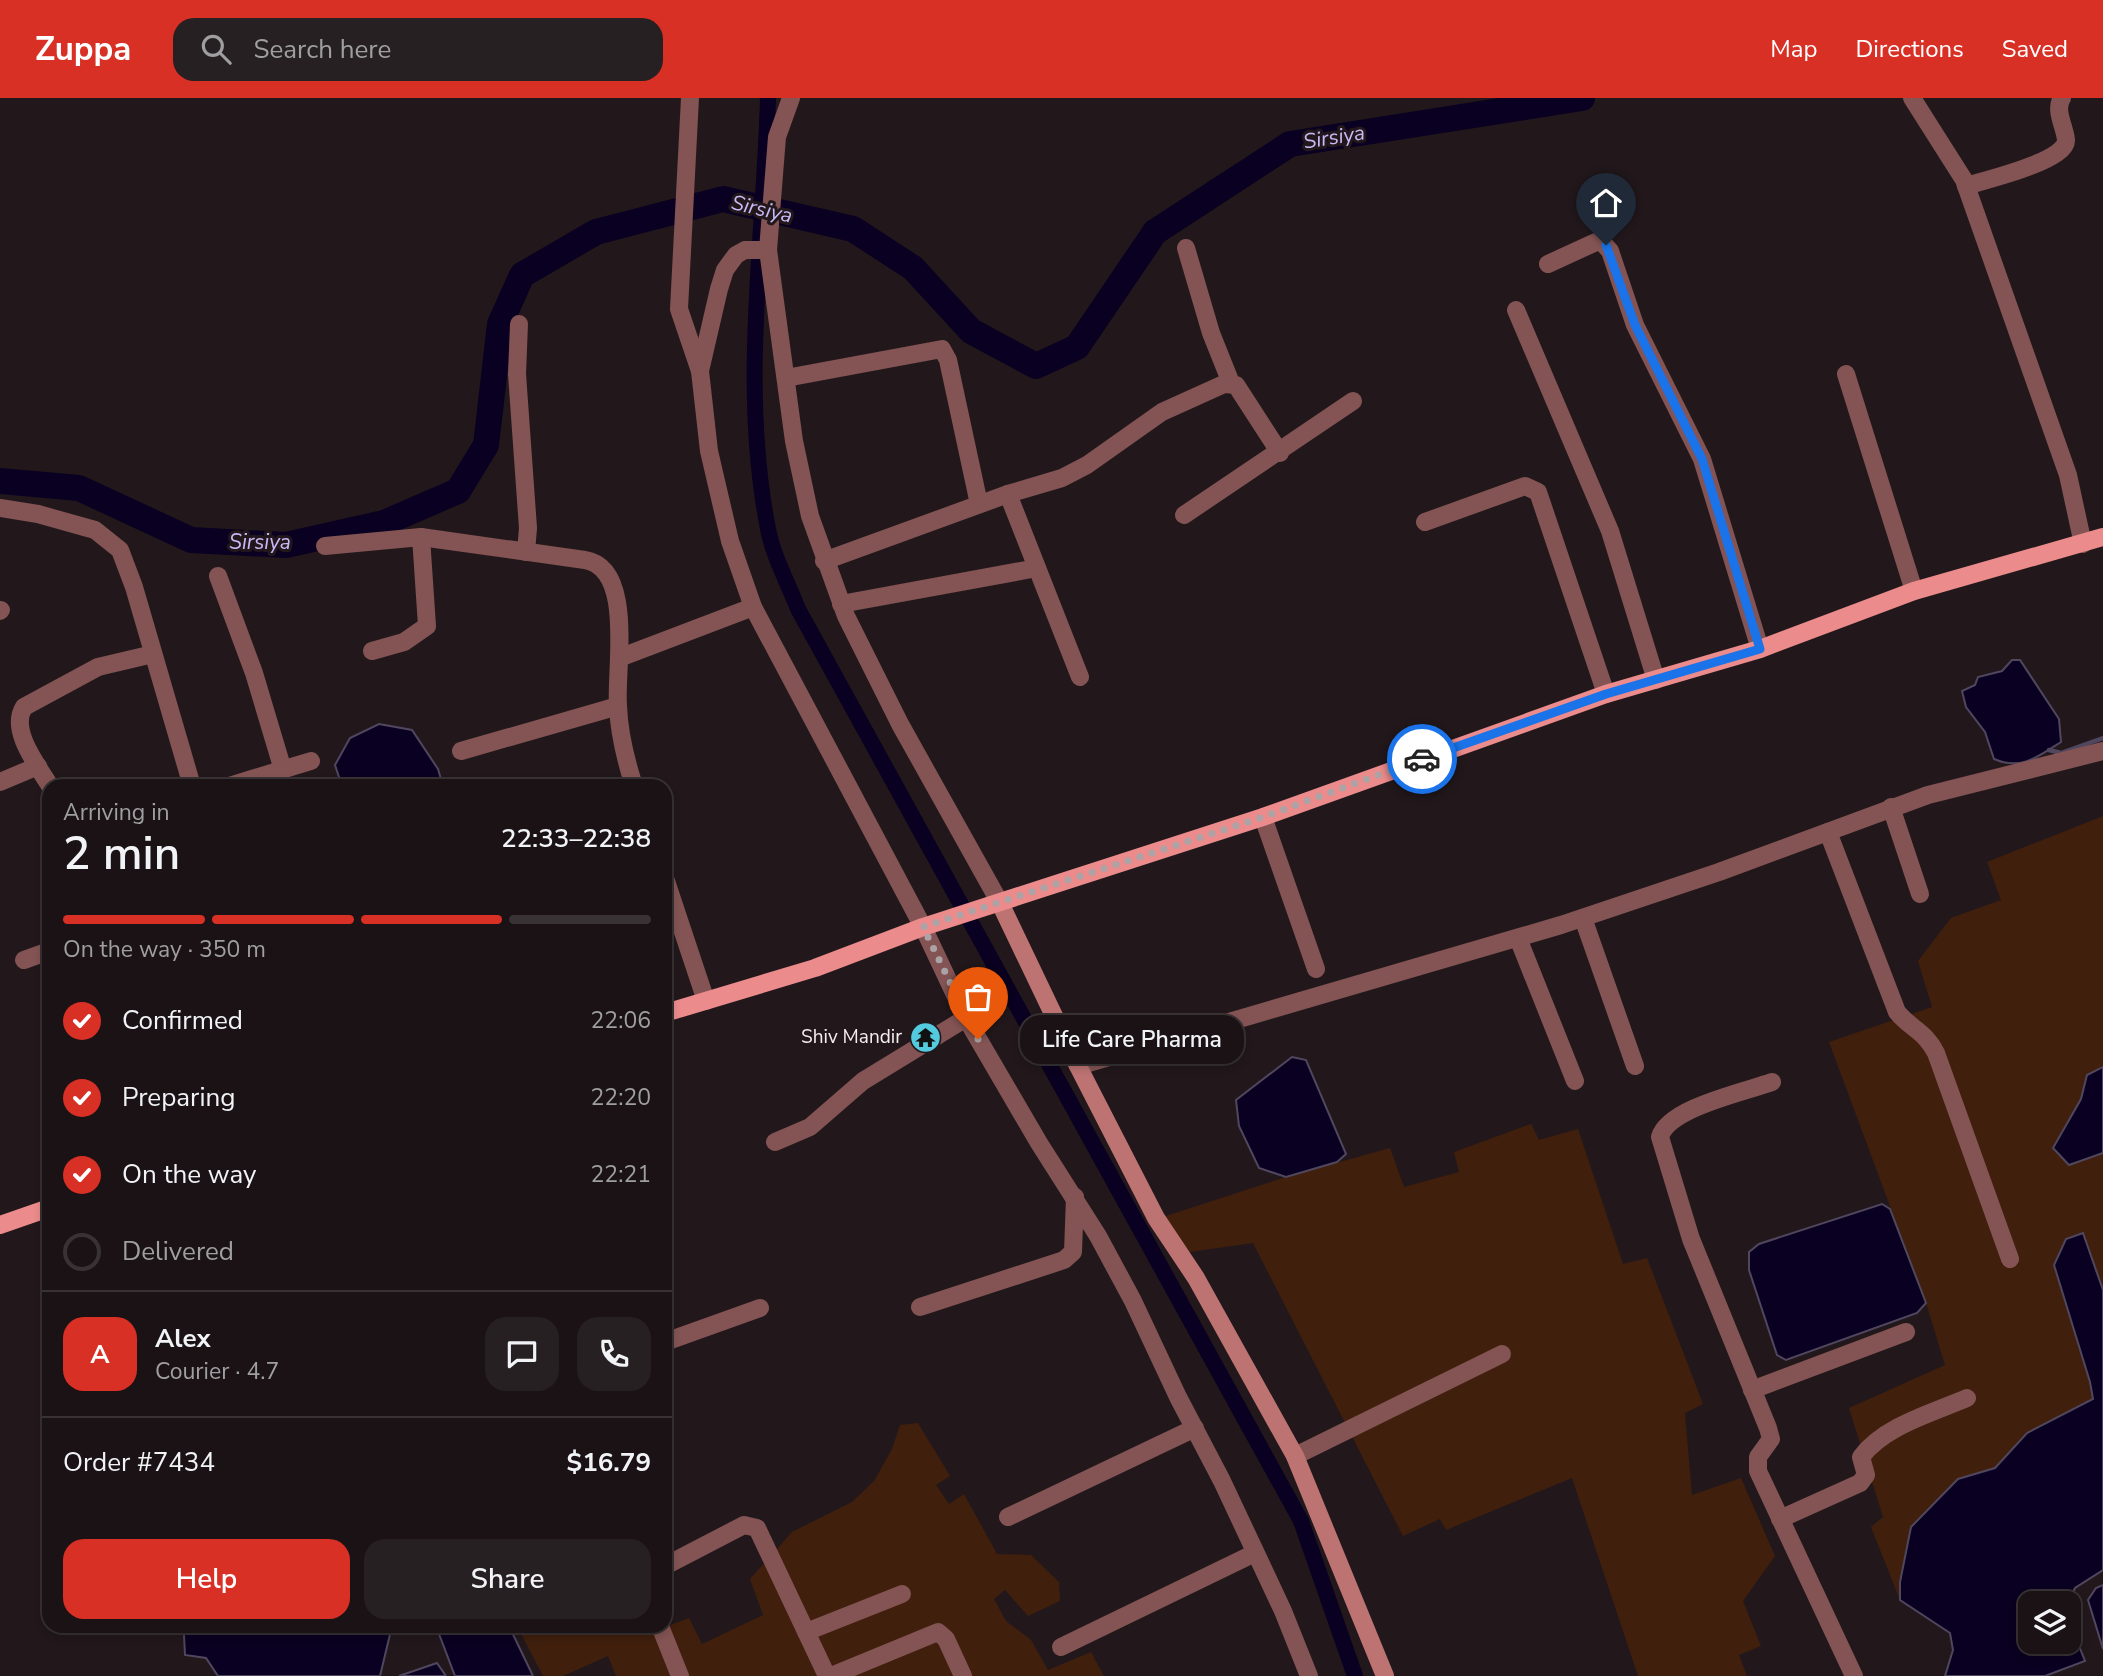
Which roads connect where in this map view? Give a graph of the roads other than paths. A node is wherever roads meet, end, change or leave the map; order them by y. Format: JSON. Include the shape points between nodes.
{"nodes":[{"id":1,"x":691,"y":98,"type":"edge"},
{"id":2,"x":792,"y":98,"type":"edge"},
{"id":3,"x":1912,"y":98,"type":"edge"},
{"id":4,"x":2062,"y":98,"type":"edge"},
{"id":5,"x":1966,"y":186,"type":"junction"},
{"id":6,"x":1186,"y":248,"type":"dead end"},
{"id":7,"x":761,"y":249,"type":"junction"},
{"id":8,"x":1548,"y":264,"type":"dead end"},
{"id":9,"x":1516,"y":310,"type":"dead end"},
{"id":10,"x":519,"y":324,"type":"dead end"},
{"id":11,"x":700,"y":371,"type":"junction"},
{"id":12,"x":1846,"y":374,"type":"dead end"},
{"id":13,"x":786,"y":379,"type":"junction"},
{"id":14,"x":1231,"y":383,"type":"junction"},
{"id":15,"x":1353,"y":401,"type":"dead end"},
{"id":16,"x":1280,"y":453,"type":"junction"},
{"id":17,"x":1008,"y":494,"type":"junction"},
{"id":18,"x":979,"y":504,"type":"junction"},
{"id":19,"x":0,"y":508,"type":"edge"},
{"id":20,"x":1184,"y":515,"type":"dead end"},
{"id":21,"x":1425,"y":522,"type":"dead end"},
{"id":22,"x":421,"y":537,"type":"junction"},
{"id":23,"x":2103,"y":537,"type":"edge"},
{"id":24,"x":2083,"y":544,"type":"junction"},
{"id":25,"x":325,"y":546,"type":"dead end"},
{"id":26,"x":526,"y":552,"type":"junction"},
{"id":27,"x":824,"y":561,"type":"junction"},
{"id":28,"x":1037,"y":568,"type":"junction"},
{"id":29,"x":218,"y":576,"type":"dead end"},
{"id":30,"x":1914,"y":591,"type":"junction"},
{"id":31,"x":841,"y":604,"type":"junction"},
{"id":32,"x":752,"y":607,"type":"junction"},
{"id":33,"x":1760,"y":649,"type":"junction"},
{"id":34,"x":372,"y":651,"type":"dead end"},
{"id":35,"x":153,"y":654,"type":"junction"},
{"id":36,"x":619,"y":657,"type":"junction"},
{"id":37,"x":1080,"y":677,"type":"dead end"},
{"id":38,"x":1656,"y":680,"type":"junction"},
{"id":39,"x":1606,"y":694,"type":"junction"},
{"id":40,"x":618,"y":706,"type":"junction"},
{"id":41,"x":461,"y":751,"type":"dead end"},
{"id":42,"x":2103,"y":751,"type":"edge"},
{"id":43,"x":311,"y":761,"type":"dead end"},
{"id":44,"x":38,"y":765,"type":"junction"},
{"id":45,"x":283,"y":770,"type":"junction"},
{"id":46,"x":46,"y":779,"type":"edge"},
{"id":47,"x":190,"y":779,"type":"edge"},
{"id":48,"x":260,"y":779,"type":"edge"},
{"id":49,"x":631,"y":779,"type":"edge"},
{"id":50,"x":0,"y":782,"type":"edge"},
{"id":51,"x":1891,"y":807,"type":"junction"},
{"id":52,"x":1263,"y":817,"type":"junction"},
{"id":53,"x":1828,"y":832,"type":"junction"},
{"id":54,"x":1920,"y":894,"type":"dead end"},
{"id":55,"x":672,"y":899,"type":"edge"},
{"id":56,"x":991,"y":905,"type":"junction"},
{"id":57,"x":1583,"y":918,"type":"junction"},
{"id":58,"x":923,"y":927,"type":"junction"},
{"id":59,"x":1518,"y":938,"type":"junction"},
{"id":60,"x":42,"y":954,"type":"edge"},
{"id":61,"x":24,"y":960,"type":"dead end"},
{"id":62,"x":1316,"y":969,"type":"dead end"},
{"id":63,"x":706,"y":1001,"type":"junction"},
{"id":64,"x":672,"y":1011,"type":"edge"},
{"id":65,"x":966,"y":1018,"type":"junction"},
{"id":66,"x":1078,"y":1066,"type":"junction"},
{"id":67,"x":1635,"y":1066,"type":"dead end"},
{"id":68,"x":1575,"y":1081,"type":"dead end"},
{"id":69,"x":1772,"y":1082,"type":"dead end"},
{"id":70,"x":775,"y":1142,"type":"dead end"},
{"id":71,"x":1074,"y":1197,"type":"junction"},
{"id":72,"x":42,"y":1210,"type":"edge"},
{"id":73,"x":0,"y":1225,"type":"edge"},
{"id":74,"x":2010,"y":1259,"type":"dead end"},
{"id":75,"x":920,"y":1307,"type":"dead end"},
{"id":76,"x":760,"y":1308,"type":"dead end"},
{"id":77,"x":1906,"y":1332,"type":"dead end"},
{"id":78,"x":672,"y":1339,"type":"edge"},
{"id":79,"x":1502,"y":1354,"type":"dead end"},
{"id":80,"x":1752,"y":1390,"type":"junction"},
{"id":81,"x":1967,"y":1398,"type":"dead end"},
{"id":82,"x":1195,"y":1428,"type":"junction"},
{"id":83,"x":1295,"y":1457,"type":"junction"},
{"id":84,"x":1008,"y":1517,"type":"dead end"},
{"id":85,"x":1780,"y":1518,"type":"junction"},
{"id":86,"x":1255,"y":1553,"type":"junction"},
{"id":87,"x":672,"y":1562,"type":"edge"},
{"id":88,"x":902,"y":1594,"type":"dead end"},
{"id":89,"x":806,"y":1632,"type":"junction"},
{"id":90,"x":663,"y":1633,"type":"edge"},
{"id":91,"x":1061,"y":1647,"type":"dead end"},
{"id":92,"x":680,"y":1676,"type":"edge"},
{"id":93,"x":829,"y":1676,"type":"edge"},
{"id":94,"x":963,"y":1676,"type":"edge"},
{"id":95,"x":1309,"y":1676,"type":"edge"},
{"id":96,"x":1385,"y":1676,"type":"edge"},
{"id":97,"x":1854,"y":1676,"type":"edge"}],
"edges":[{"from":1,"to":11,"type":"street","via":[[679,309]]},
{"from":2,"to":7,"type":"street","via":[[777,137]]},
{"from":3,"to":5,"type":"street"},
{"from":4,"to":5,"type":"street","via":[[2064,150]]},
{"from":5,"to":24,"type":"street","via":[[2068,475]]},
{"from":6,"to":14,"type":"street"},
{"from":7,"to":11,"type":"street","via":[[736,255],[725,270]]},
{"from":7,"to":13,"type":"street"},
{"from":8,"to":33,"type":"street","via":[[1596,242],[1610,251],[1635,325],[1702,459]]},
{"from":9,"to":38,"type":"street","via":[[1610,531]]},
{"from":10,"to":26,"type":"street","via":[[517,374]]},
{"from":11,"to":32,"type":"street","via":[[709,451],[730,541]]},
{"from":12,"to":30,"type":"street"},
{"from":13,"to":18,"type":"street","via":[[943,349]]},
{"from":13,"to":27,"type":"street","via":[[794,441]]},
{"from":14,"to":16,"type":"street","via":[[1237,385]]},
{"from":14,"to":17,"type":"street","via":[[1162,412],[1062,478]]},
{"from":15,"to":16,"type":"street"},
{"from":16,"to":20,"type":"street"},
{"from":17,"to":18,"type":"street"},
{"from":17,"to":28,"type":"street"},
{"from":18,"to":27,"type":"street"},
{"from":19,"to":35,"type":"street","via":[[95,530],[120,550]]},
{"from":21,"to":39,"type":"street","via":[[1525,486],[1538,492]]},
{"from":22,"to":25,"type":"street"},
{"from":22,"to":26,"type":"street"},
{"from":22,"to":34,"type":"street","via":[[427,626],[404,642]]},
{"from":23,"to":24,"type":"main road"},
{"from":24,"to":30,"type":"main road"},
{"from":26,"to":36,"type":"street","via":[[603,566],[613,585]]},
{"from":27,"to":31,"type":"street"},
{"from":28,"to":31,"type":"street"},
{"from":28,"to":37,"type":"street"},
{"from":29,"to":45,"type":"street"},
{"from":30,"to":33,"type":"main road"},
{"from":31,"to":56,"type":"street"},
{"from":32,"to":36,"type":"street"},
{"from":32,"to":58,"type":"street"},
{"from":33,"to":38,"type":"main road"},
{"from":35,"to":44,"type":"street","via":[[98,667],[24,707],[19,729]]},
{"from":35,"to":47,"type":"street"},
{"from":36,"to":40,"type":"street"},
{"from":38,"to":39,"type":"main road"},
{"from":39,"to":52,"type":"main road"},
{"from":40,"to":41,"type":"street"},
{"from":40,"to":49,"type":"street"},
{"from":42,"to":51,"type":"street"},
{"from":43,"to":45,"type":"street"},
{"from":44,"to":46,"type":"street"},
{"from":44,"to":50,"type":"street"},
{"from":45,"to":48,"type":"street"},
{"from":51,"to":53,"type":"street"},
{"from":51,"to":54,"type":"street"},
{"from":52,"to":56,"type":"main road"},
{"from":52,"to":62,"type":"street"},
{"from":53,"to":57,"type":"street"},
{"from":53,"to":74,"type":"street","via":[[1897,1013],[1922,1031],[1936,1053]]},
{"from":55,"to":63,"type":"street"},
{"from":56,"to":58,"type":"main road"},
{"from":56,"to":66,"type":"main road"},
{"from":57,"to":59,"type":"street"},
{"from":57,"to":67,"type":"street"},
{"from":58,"to":63,"type":"main road","via":[[815,968]]},
{"from":58,"to":65,"type":"street"},
{"from":59,"to":66,"type":"street"},
{"from":59,"to":68,"type":"street"},
{"from":60,"to":61,"type":"street"},
{"from":63,"to":64,"type":"main road"},
{"from":65,"to":70,"type":"street","via":[[863,1081],[810,1127]]},
{"from":65,"to":71,"type":"street"},
{"from":66,"to":83,"type":"main road","via":[[1156,1218],[1196,1278]]},
{"from":69,"to":80,"type":"street","via":[[1680,1114],[1663,1128],[1660,1137],[1691,1239]]},
{"from":71,"to":75,"type":"street","via":[[1073,1252],[1064,1260]]},
{"from":71,"to":82,"type":"street","via":[[1133,1301]]},
{"from":72,"to":73,"type":"main road"},
{"from":76,"to":78,"type":"street"},
{"from":77,"to":80,"type":"street"},
{"from":79,"to":83,"type":"street"},
{"from":80,"to":85,"type":"street","via":[[1771,1439],[1756,1464]]},
{"from":81,"to":85,"type":"street","via":[[1879,1440],[1861,1457],[1866,1475],[1860,1483]]},
{"from":82,"to":84,"type":"street"},
{"from":82,"to":86,"type":"street"},
{"from":83,"to":96,"type":"main road"},
{"from":85,"to":97,"type":"street"},
{"from":86,"to":91,"type":"street"},
{"from":86,"to":95,"type":"street"},
{"from":87,"to":89,"type":"street","via":[[751,1524],[761,1535]]},
{"from":88,"to":89,"type":"street"},
{"from":89,"to":93,"type":"street"},
{"from":90,"to":92,"type":"street"},
{"from":93,"to":94,"type":"street","via":[[938,1632]]}]}
